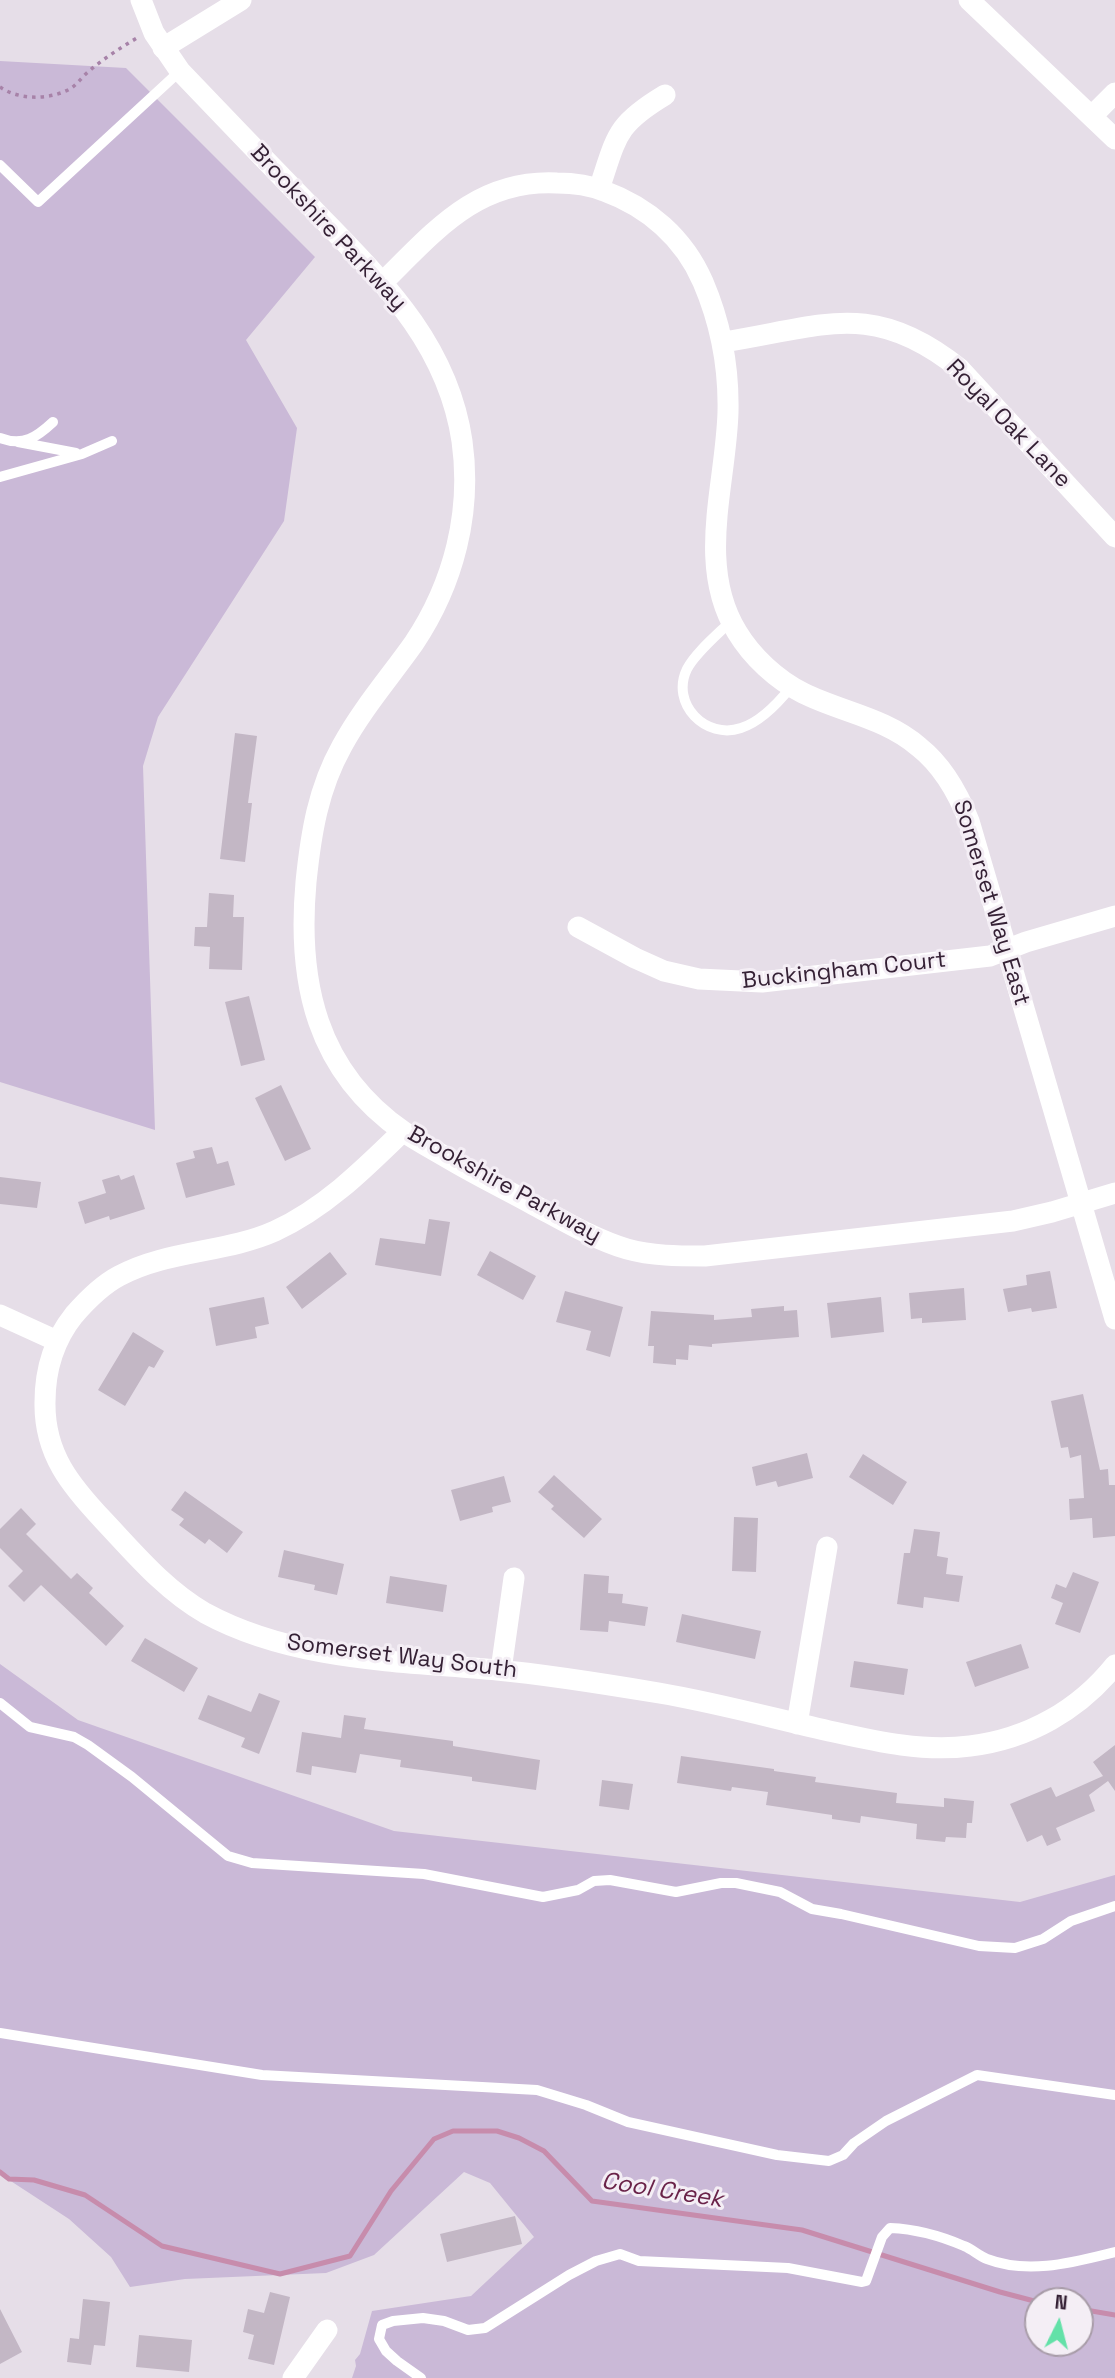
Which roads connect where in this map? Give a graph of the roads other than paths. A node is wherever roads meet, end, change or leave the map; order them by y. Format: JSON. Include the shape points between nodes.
{"nodes":[{"id":1,"x":141,"y":0,"type":"edge"},
{"id":2,"x":241,"y":0,"type":"edge"},
{"id":3,"x":969,"y":0,"type":"edge"},
{"id":4,"x":158,"y":39,"type":"junction"},
{"id":5,"x":180,"y":71,"type":"junction"},
{"id":6,"x":1115,"y":93,"type":"edge"},
{"id":7,"x":665,"y":95,"type":"dead end"},
{"id":8,"x":1091,"y":116,"type":"junction"},
{"id":9,"x":1115,"y":139,"type":"edge"},
{"id":10,"x":1,"y":168,"type":"edge"},
{"id":11,"x":599,"y":189,"type":"junction"},
{"id":12,"x":383,"y":282,"type":"junction"},
{"id":13,"x":723,"y":342,"type":"junction"},
{"id":14,"x":53,"y":422,"type":"dead end"},
{"id":15,"x":0,"y":438,"type":"edge"},
{"id":16,"x":112,"y":441,"type":"dead end"},
{"id":17,"x":18,"y":442,"type":"junction"},
{"id":18,"x":82,"y":454,"type":"junction"},
{"id":19,"x":0,"y":477,"type":"edge"},
{"id":20,"x":1115,"y":537,"type":"edge"},
{"id":21,"x":731,"y":621,"type":"junction"},
{"id":22,"x":791,"y":687,"type":"junction"},
{"id":23,"x":1115,"y":916,"type":"edge"},
{"id":24,"x":578,"y":926,"type":"dead end"},
{"id":25,"x":1007,"y":950,"type":"junction"},
{"id":26,"x":403,"y":1131,"type":"junction"},
{"id":27,"x":1115,"y":1193,"type":"edge"},
{"id":28,"x":1081,"y":1204,"type":"junction"},
{"id":29,"x":0,"y":1315,"type":"edge"},
{"id":30,"x":1115,"y":1319,"type":"edge"},
{"id":31,"x":57,"y":1341,"type":"junction"},
{"id":32,"x":827,"y":1547,"type":"dead end"},
{"id":33,"x":514,"y":1578,"type":"dead end"},
{"id":34,"x":1115,"y":1665,"type":"edge"},
{"id":35,"x":501,"y":1670,"type":"junction"},
{"id":36,"x":0,"y":1703,"type":"edge"},
{"id":37,"x":797,"y":1724,"type":"junction"},
{"id":38,"x":1115,"y":1906,"type":"edge"},
{"id":39,"x":0,"y":2033,"type":"edge"},
{"id":40,"x":1115,"y":2095,"type":"edge"},
{"id":41,"x":1115,"y":2252,"type":"edge"},
{"id":42,"x":327,"y":2330,"type":"dead end"},
{"id":43,"x":293,"y":2378,"type":"edge"},
{"id":44,"x":421,"y":2378,"type":"edge"}],
"edges":[{"from":1,"to":4,"type":"street","name":"Brookshire Parkway"},
{"from":2,"to":4,"type":"street"},
{"from":3,"to":8,"type":"street"},
{"from":4,"to":5,"type":"street","name":"Brookshire Parkway"},
{"from":5,"to":10,"type":"lane","via":[[38,202]]},
{"from":5,"to":12,"type":"street","name":"Brookshire Parkway"},
{"from":6,"to":8,"type":"street"},
{"from":7,"to":11,"type":"street","via":[[625,123]]},
{"from":8,"to":9,"type":"street"},
{"from":11,"to":12,"type":"street","name":"Somerset Way East","via":[[542,182],[500,189],[458,211]]},
{"from":11,"to":13,"type":"street","name":"Somerset Way East","via":[[654,217],[680,243],[700,276]]},
{"from":12,"to":26,"type":"street","name":"Brookshire Parkway","via":[[430,347],[456,410],[465,475],[461,529],[432,613],[342,746],[323,787],[312,826],[303,937],[311,999],[327,1042],[355,1086]]},
{"from":13,"to":20,"type":"street","name":"Royal Oak Lane","via":[[832,322],[865,323],[911,336],[960,369]]},
{"from":13,"to":21,"type":"street","name":"Somerset Way East","via":[[727,414],[715,547]]},
{"from":14,"to":17,"type":"lane","via":[[36,438]]},
{"from":15,"to":17,"type":"lane"},
{"from":16,"to":18,"type":"lane"},
{"from":17,"to":18,"type":"lane"},
{"from":18,"to":19,"type":"lane"},
{"from":21,"to":22,"type":"street","name":"Somerset Way East","via":[[748,649]]},
{"from":21,"to":22,"type":"lane","via":[[686,670],[684,695],[691,714],[712,729],[742,728]]},
{"from":22,"to":25,"type":"street","name":"Somerset Way East","via":[[885,725],[919,746],[934,762],[955,790],[969,821]]},
{"from":23,"to":25,"type":"street","name":"Buckingham Court"},
{"from":24,"to":25,"type":"street","name":"Buckingham Court","via":[[652,966],[699,979],[740,983],[985,957]]},
{"from":25,"to":28,"type":"street","name":"Somerset Way East"},
{"from":26,"to":28,"type":"street","name":"Brookshire Parkway","via":[[582,1231],[628,1249],[662,1255],[705,1255],[1013,1221]]},
{"from":26,"to":31,"type":"street","name":"Somerset Way South","via":[[330,1197],[289,1224],[233,1246],[120,1275],[83,1304]]},
{"from":27,"to":28,"type":"street","name":"Brookshire Parkway"},
{"from":28,"to":30,"type":"street","name":"Somerset Way East"},
{"from":29,"to":31,"type":"street"},
{"from":31,"to":35,"type":"street","name":"Somerset Way South","via":[[45,1399],[49,1437],[58,1464],[74,1489],[142,1562],[190,1603],[244,1632],[288,1645]]},
{"from":32,"to":37,"type":"street"},
{"from":33,"to":35,"type":"street"},
{"from":34,"to":37,"type":"street","name":"Somerset Way South","via":[[1061,1714],[1032,1730],[993,1742],[929,1748]]},
{"from":35,"to":37,"type":"street","name":"Somerset Way South","via":[[686,1698]]},
{"from":36,"to":38,"type":"lane","via":[[30,1727],[88,1745],[228,1856],[252,1863],[424,1874],[543,1897],[578,1890],[594,1881],[676,1892],[736,1883],[780,1892],[823,1912],[1003,1948],[1031,1944],[1063,1924]]},
{"from":39,"to":40,"type":"lane","via":[[262,2075],[537,2090],[628,2122],[777,2155],[829,2161],[877,2126],[977,2075]]},
{"from":41,"to":44,"type":"lane","via":[[1069,2264],[1019,2266],[988,2259],[942,2238],[890,2228],[862,2282],[788,2268],[639,2261],[620,2254],[569,2275],[485,2328],[468,2330],[423,2318],[382,2325],[379,2339],[386,2351]]},
{"from":42,"to":43,"type":"street"}]}
